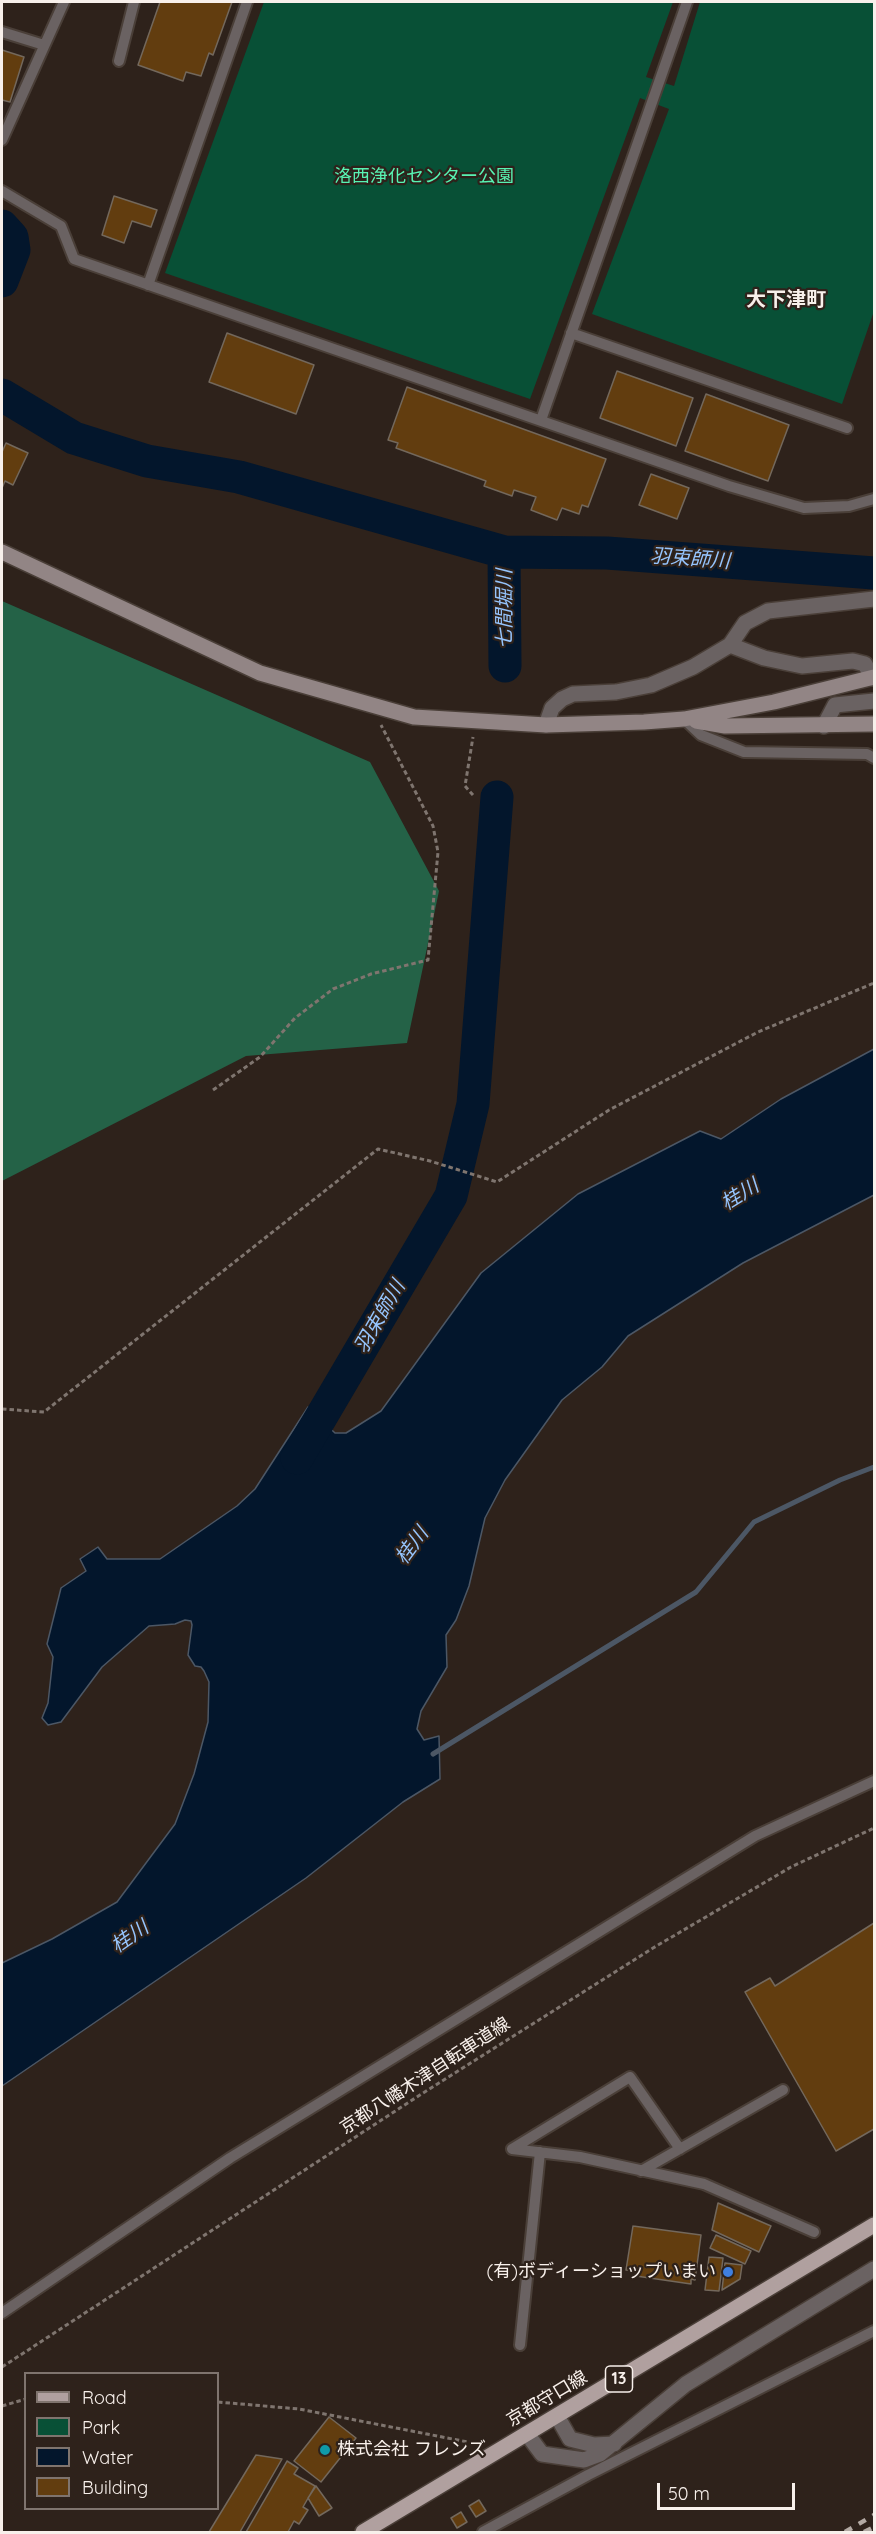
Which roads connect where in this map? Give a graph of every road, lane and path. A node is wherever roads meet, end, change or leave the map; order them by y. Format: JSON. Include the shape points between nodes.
{"nodes":[{"id":1,"x":64,"y":2,"type":"edge"},
{"id":2,"x":134,"y":2,"type":"edge"},
{"id":3,"x":247,"y":2,"type":"edge"},
{"id":4,"x":687,"y":2,"type":"edge"},
{"id":5,"x":2,"y":32,"type":"edge"},
{"id":6,"x":44,"y":45,"type":"junction"},
{"id":7,"x":119,"y":61,"type":"dead end"},
{"id":8,"x":2,"y":140,"type":"edge"},
{"id":9,"x":2,"y":191,"type":"edge"},
{"id":10,"x":148,"y":285,"type":"junction"},
{"id":11,"x":571,"y":333,"type":"junction"},
{"id":12,"x":541,"y":420,"type":"junction"},
{"id":13,"x":847,"y":428,"type":"dead end"},
{"id":14,"x":874,"y":499,"type":"edge"},
{"id":15,"x":2,"y":552,"type":"edge"},
{"id":16,"x":874,"y":599,"type":"edge"},
{"id":17,"x":730,"y":645,"type":"junction"},
{"id":18,"x":873,"y":677,"type":"edge"},
{"id":19,"x":874,"y":701,"type":"edge"},
{"id":20,"x":372,"y":706,"type":"junction"},
{"id":21,"x":684,"y":719,"type":"junction"},
{"id":22,"x":874,"y":724,"type":"edge"},
{"id":23,"x":546,"y":725,"type":"junction"},
{"id":24,"x":824,"y":726,"type":"junction"},
{"id":25,"x":472,"y":751,"type":"dead end"},
{"id":26,"x":874,"y":758,"type":"edge"},
{"id":27,"x":473,"y":795,"type":"dead end"},
{"id":28,"x":874,"y":983,"type":"edge"},
{"id":29,"x":213,"y":1090,"type":"dead end"},
{"id":30,"x":2,"y":1409,"type":"edge"},
{"id":31,"x":874,"y":1781,"type":"edge"},
{"id":32,"x":874,"y":1828,"type":"edge"},
{"id":33,"x":783,"y":2090,"type":"dead end"},
{"id":34,"x":680,"y":2149,"type":"junction"},
{"id":35,"x":540,"y":2152,"type":"junction"},
{"id":36,"x":641,"y":2171,"type":"junction"},
{"id":37,"x":874,"y":2225,"type":"edge"},
{"id":38,"x":814,"y":2232,"type":"dead end"},
{"id":39,"x":874,"y":2269,"type":"edge"},
{"id":40,"x":2,"y":2313,"type":"edge"},
{"id":41,"x":874,"y":2331,"type":"edge"},
{"id":42,"x":520,"y":2345,"type":"dead end"},
{"id":43,"x":2,"y":2367,"type":"edge"},
{"id":44,"x":24,"y":2400,"type":"edge"},
{"id":45,"x":219,"y":2402,"type":"edge"},
{"id":46,"x":2,"y":2406,"type":"edge"},
{"id":47,"x":557,"y":2416,"type":"junction"},
{"id":48,"x":527,"y":2434,"type":"junction"},
{"id":49,"x":473,"y":2443,"type":"dead end"},
{"id":50,"x":614,"y":2444,"type":"junction"},
{"id":51,"x":363,"y":2532,"type":"edge"},
{"id":52,"x":483,"y":2532,"type":"edge"}],
"edges":[{"from":1,"to":6,"type":"lane"},
{"from":2,"to":7,"type":"lane"},
{"from":3,"to":10,"type":"lane"},
{"from":4,"to":11,"type":"lane"},
{"from":5,"to":6,"type":"lane"},
{"from":6,"to":8,"type":"lane"},
{"from":9,"to":10,"type":"lane","via":[[61,226],[74,259]]},
{"from":10,"to":12,"type":"lane"},
{"from":11,"to":12,"type":"lane"},
{"from":11,"to":13,"type":"lane"},
{"from":12,"to":14,"type":"lane","via":[[804,508],[849,506]]},
{"from":15,"to":20,"type":"street","via":[[260,673]]},
{"from":16,"to":17,"type":"street","via":[[768,611],[745,623]]},
{"from":17,"to":18,"type":"street","via":[[802,666],[865,664]]},
{"from":17,"to":23,"type":"street","via":[[651,685],[568,696],[552,708]]},
{"from":18,"to":21,"type":"street","via":[[797,698]]},
{"from":19,"to":24,"type":"street","via":[[835,705]]},
{"from":20,"to":23,"type":"street","via":[[414,717]]},
{"from":20,"to":29,"type":"path","via":[[433,826],[438,852],[428,960],[371,974],[333,989],[295,1018],[260,1057]]},
{"from":21,"to":23,"type":"street"},
{"from":21,"to":24,"type":"street","via":[[725,726]]},
{"from":21,"to":26,"type":"lane","via":[[701,735],[744,752],[867,754]]},
{"from":22,"to":24,"type":"street"},
{"from":25,"to":27,"type":"path","via":[[465,786]]},
{"from":28,"to":30,"type":"path","via":[[758,1032],[662,1082],[609,1110],[497,1182],[378,1149],[44,1412]]},
{"from":31,"to":40,"type":"lane","via":[[755,1836],[230,2158]]},
{"from":32,"to":43,"type":"path","name":"京都八幡木津自転車道線","via":[[791,1867],[653,1948]]},
{"from":33,"to":34,"type":"lane"},
{"from":34,"to":35,"type":"lane","via":[[630,2077],[512,2149]]},
{"from":34,"to":36,"type":"lane"},
{"from":35,"to":36,"type":"lane"},
{"from":35,"to":42,"type":"lane"},
{"from":36,"to":38,"type":"lane","via":[[704,2184]]},
{"from":37,"to":47,"type":"main road","name":"京都守口線","number":"13"},
{"from":39,"to":50,"type":"street","via":[[686,2384]]},
{"from":41,"to":52,"type":"lane"},
{"from":44,"to":46,"type":"path"},
{"from":45,"to":49,"type":"path","via":[[299,2409]]},
{"from":47,"to":48,"type":"main road","name":"京都守口線","number":"13"},
{"from":47,"to":50,"type":"street","via":[[570,2439],[594,2445]]},
{"from":48,"to":50,"type":"street","via":[[543,2454],[584,2460]]},
{"from":48,"to":51,"type":"main road","name":"京都守口線","number":"13"}]}
